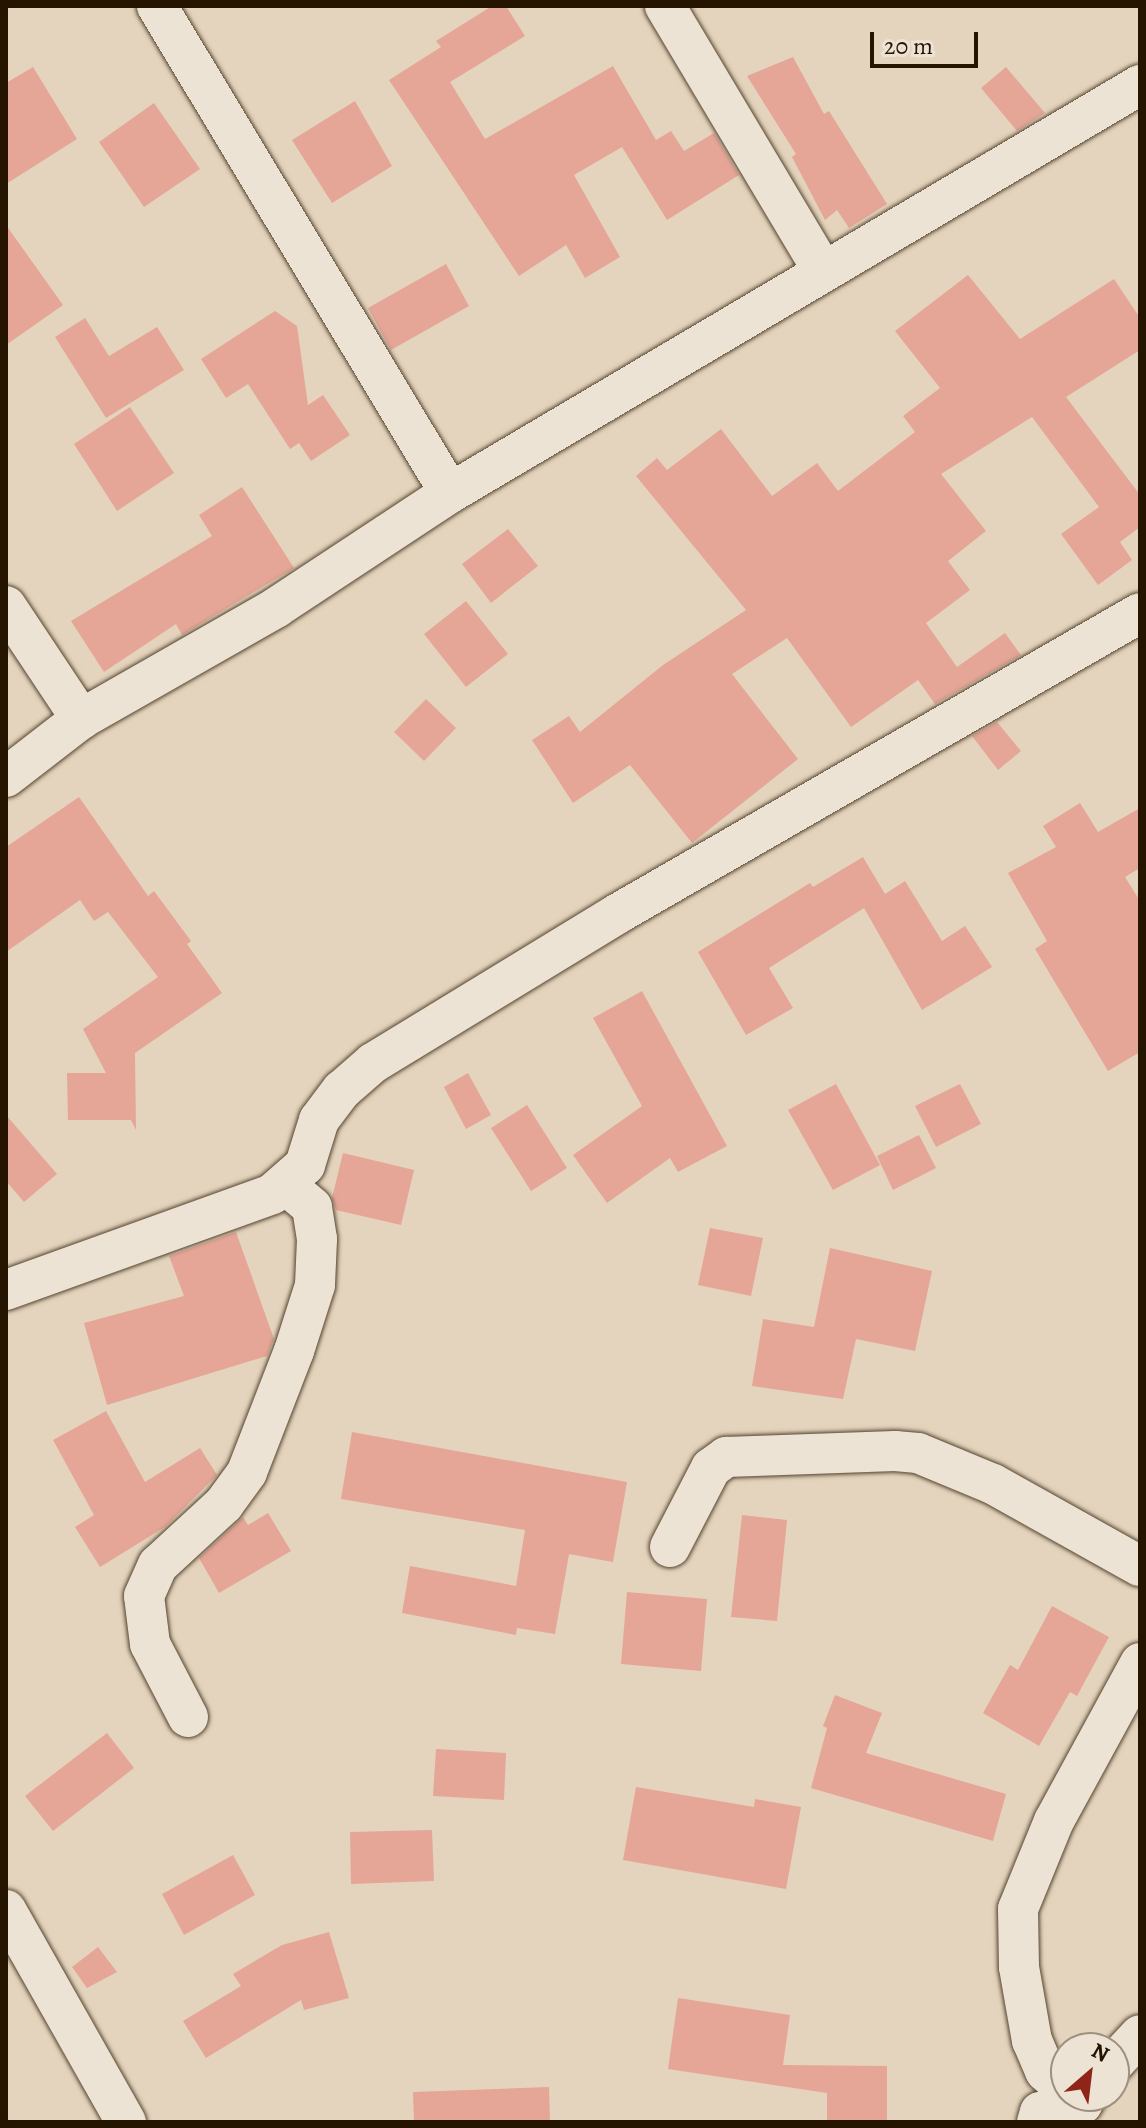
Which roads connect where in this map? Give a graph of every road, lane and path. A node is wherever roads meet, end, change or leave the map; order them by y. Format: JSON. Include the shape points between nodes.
{"nodes":[{"id":1,"x":157,"y":6,"type":"edge"},
{"id":2,"x":665,"y":6,"type":"edge"},
{"id":3,"x":1140,"y":85,"type":"edge"},
{"id":4,"x":823,"y":271,"type":"junction"},
{"id":5,"x":450,"y":493,"type":"junction"},
{"id":6,"x":6,"y":606,"type":"edge"},
{"id":7,"x":1140,"y":613,"type":"edge"},
{"id":8,"x":81,"y":719,"type":"junction"},
{"id":9,"x":6,"y":777,"type":"edge"},
{"id":10,"x":286,"y":1185,"type":"junction"},
{"id":11,"x":6,"y":1290,"type":"edge"},
{"id":12,"x":670,"y":1547,"type":"dead end"},
{"id":13,"x":1140,"y":1566,"type":"edge"},
{"id":14,"x":1140,"y":1663,"type":"edge"},
{"id":15,"x":188,"y":1717,"type":"dead end"},
{"id":16,"x":6,"y":1910,"type":"edge"},
{"id":17,"x":1050,"y":2075,"type":"edge"},
{"id":18,"x":1050,"y":2108,"type":"edge"},
{"id":19,"x":126,"y":2122,"type":"edge"},
{"id":20,"x":1037,"y":2122,"type":"edge"}],
"edges":[{"from":1,"to":5,"type":"street"},
{"from":2,"to":4,"type":"street"},
{"from":3,"to":4,"type":"street"},
{"from":4,"to":5,"type":"street"},
{"from":5,"to":8,"type":"street","via":[[277,607]]},
{"from":6,"to":8,"type":"street"},
{"from":7,"to":10,"type":"street","via":[[617,914],[373,1063],[319,1120],[305,1165]]},
{"from":8,"to":9,"type":"street"},
{"from":10,"to":11,"type":"street"},
{"from":10,"to":15,"type":"street","via":[[312,1207],[317,1239],[315,1285],[294,1351],[247,1472],[224,1504],[158,1565],[144,1596],[150,1644]]},
{"from":12,"to":13,"type":"street","via":[[711,1468],[726,1457],[895,1451],[918,1453],[993,1484]]},
{"from":14,"to":17,"type":"street","via":[[1054,1821],[1018,1909],[1019,1967],[1032,2041]]},
{"from":16,"to":19,"type":"street"},
{"from":18,"to":20,"type":"street","via":[[1040,2112]]}]}
